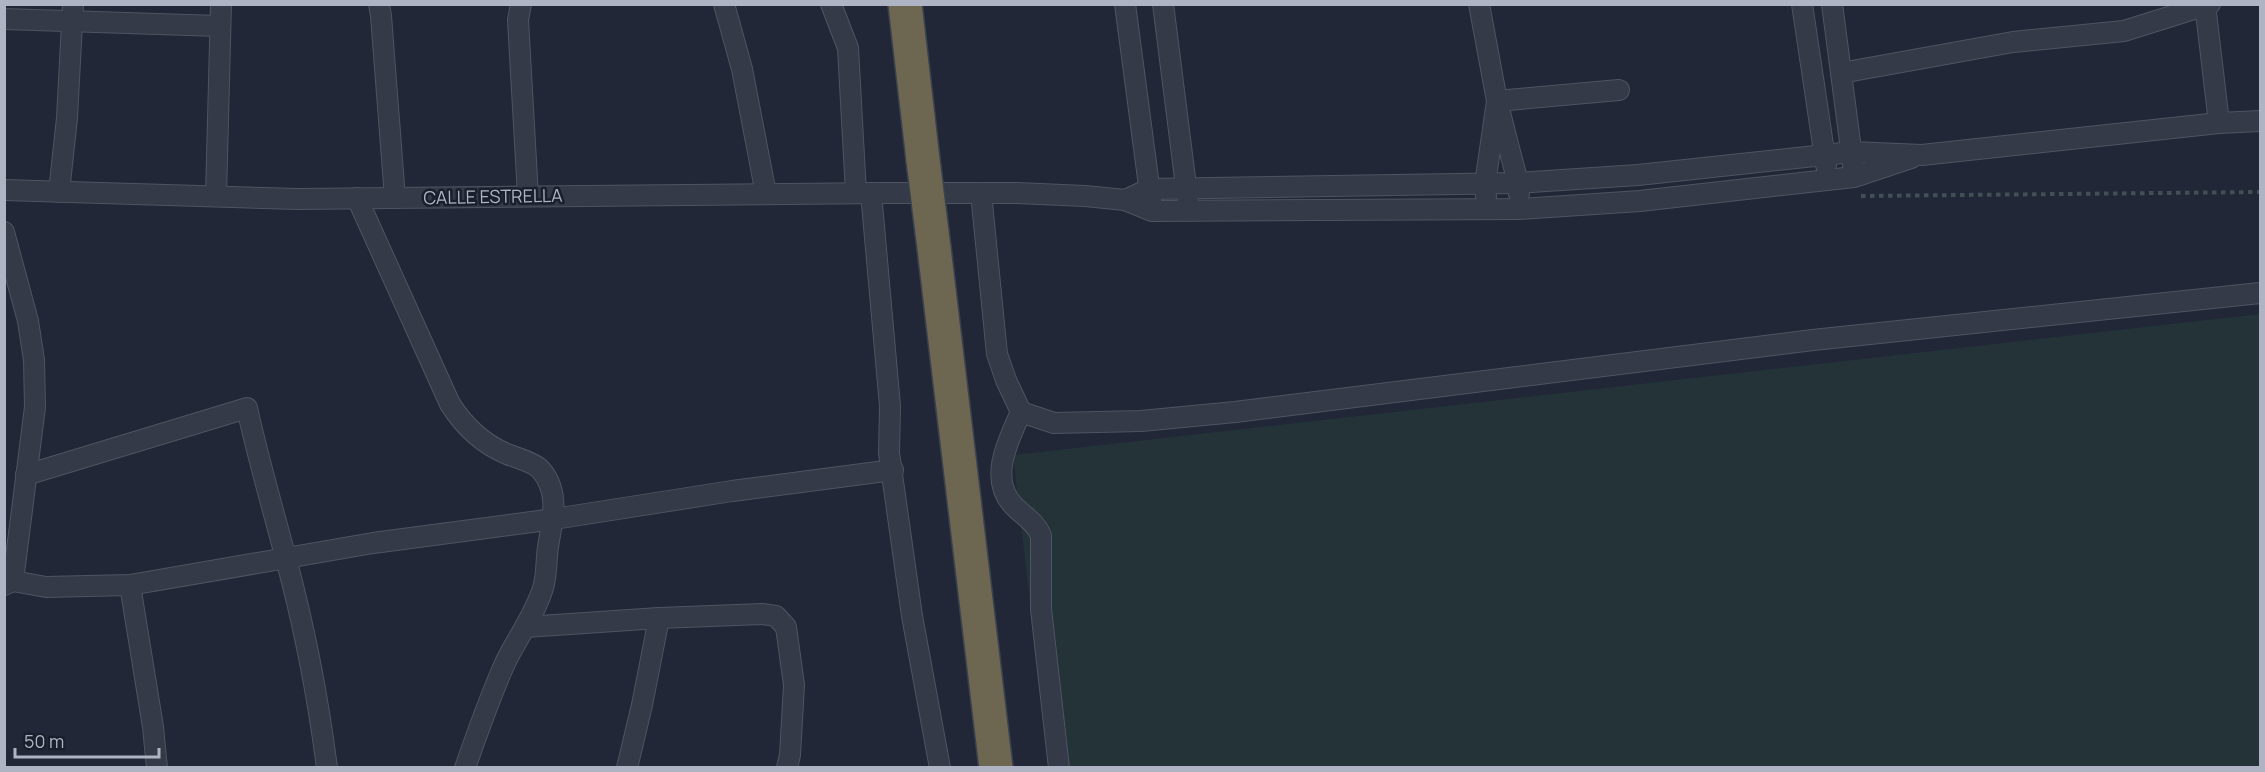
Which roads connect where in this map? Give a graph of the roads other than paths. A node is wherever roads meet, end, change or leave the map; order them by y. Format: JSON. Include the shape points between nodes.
{"nodes":[{"id":1,"x":221,"y":4,"type":"edge"},
{"id":2,"x":379,"y":4,"type":"edge"},
{"id":3,"x":521,"y":4,"type":"edge"},
{"id":4,"x":724,"y":4,"type":"edge"},
{"id":5,"x":831,"y":4,"type":"edge"},
{"id":6,"x":905,"y":4,"type":"edge"},
{"id":7,"x":1125,"y":4,"type":"edge"},
{"id":8,"x":1163,"y":4,"type":"edge"},
{"id":9,"x":1479,"y":4,"type":"edge"},
{"id":10,"x":1802,"y":4,"type":"edge"},
{"id":11,"x":1832,"y":4,"type":"edge"},
{"id":12,"x":2207,"y":5,"type":"edge"},
{"id":13,"x":72,"y":13,"type":"edge"},
{"id":14,"x":4,"y":19,"type":"edge"},
{"id":15,"x":219,"y":26,"type":"junction"},
{"id":16,"x":1841,"y":74,"type":"junction"},
{"id":17,"x":1619,"y":90,"type":"dead end"},
{"id":18,"x":1497,"y":101,"type":"junction"},
{"id":19,"x":2260,"y":122,"type":"edge"},
{"id":20,"x":2219,"y":123,"type":"junction"},
{"id":21,"x":1852,"y":152,"type":"junction"},
{"id":22,"x":1825,"y":154,"type":"junction"},
{"id":23,"x":1922,"y":155,"type":"junction"},
{"id":24,"x":1638,"y":175,"type":"junction"},
{"id":25,"x":1828,"y":179,"type":"junction"},
{"id":26,"x":1518,"y":183,"type":"junction"},
{"id":27,"x":1485,"y":184,"type":"junction"},
{"id":28,"x":1855,"y":186,"type":"junction"},
{"id":29,"x":1149,"y":189,"type":"junction"},
{"id":30,"x":1187,"y":189,"type":"junction"},
{"id":31,"x":4,"y":190,"type":"edge"},
{"id":32,"x":59,"y":192,"type":"junction"},
{"id":33,"x":863,"y":193,"type":"junction"},
{"id":34,"x":981,"y":193,"type":"junction"},
{"id":35,"x":766,"y":194,"type":"junction"},
{"id":36,"x":216,"y":196,"type":"junction"},
{"id":37,"x":528,"y":196,"type":"junction"},
{"id":38,"x":357,"y":198,"type":"junction"},
{"id":39,"x":395,"y":198,"type":"junction"},
{"id":40,"x":1125,"y":200,"type":"junction"},
{"id":41,"x":1640,"y":201,"type":"junction"},
{"id":42,"x":1519,"y":209,"type":"junction"},
{"id":43,"x":1188,"y":210,"type":"junction"},
{"id":44,"x":1487,"y":210,"type":"junction"},
{"id":45,"x":1152,"y":211,"type":"junction"},
{"id":46,"x":4,"y":232,"type":"edge"},
{"id":47,"x":2260,"y":293,"type":"edge"},
{"id":48,"x":1021,"y":412,"type":"junction"},
{"id":49,"x":893,"y":470,"type":"junction"},
{"id":50,"x":26,"y":475,"type":"junction"},
{"id":51,"x":554,"y":519,"type":"junction"},
{"id":52,"x":286,"y":557,"type":"junction"},
{"id":53,"x":9,"y":583,"type":"edge"},
{"id":54,"x":130,"y":585,"type":"junction"},
{"id":55,"x":659,"y":618,"type":"junction"},
{"id":56,"x":525,"y":627,"type":"junction"},
{"id":57,"x":157,"y":768,"type":"edge"},
{"id":58,"x":327,"y":768,"type":"edge"},
{"id":59,"x":465,"y":768,"type":"edge"},
{"id":60,"x":627,"y":768,"type":"edge"},
{"id":61,"x":787,"y":768,"type":"edge"},
{"id":62,"x":940,"y":768,"type":"edge"},
{"id":63,"x":996,"y":768,"type":"edge"},
{"id":64,"x":1059,"y":768,"type":"edge"}],
"edges":[{"from":1,"to":15,"type":"street"},
{"from":2,"to":39,"type":"street"},
{"from":3,"to":37,"type":"street","via":[[518,20]]},
{"from":4,"to":35,"type":"street","via":[[742,69]]},
{"from":5,"to":33,"type":"street","via":[[848,48]]},
{"from":6,"to":63,"type":"highway","bridge":true},
{"from":7,"to":29,"type":"street"},
{"from":8,"to":30,"type":"street"},
{"from":9,"to":18,"type":"street"},
{"from":10,"to":22,"type":"street"},
{"from":11,"to":16,"type":"street"},
{"from":12,"to":16,"type":"street","via":[[2124,31],[2013,42]]},
{"from":12,"to":20,"type":"street"},
{"from":13,"to":14,"type":"street"},
{"from":13,"to":15,"type":"street"},
{"from":13,"to":32,"type":"street"},
{"from":15,"to":36,"type":"street"},
{"from":16,"to":21,"type":"street"},
{"from":17,"to":18,"type":"street"},
{"from":18,"to":26,"type":"street"},
{"from":18,"to":27,"type":"street"},
{"from":19,"to":20,"type":"street"},
{"from":20,"to":23,"type":"street"},
{"from":21,"to":22,"type":"street"},
{"from":21,"to":23,"type":"street"},
{"from":21,"to":28,"type":"street"},
{"from":22,"to":24,"type":"street"},
{"from":22,"to":25,"type":"street"},
{"from":23,"to":28,"type":"street"},
{"from":24,"to":26,"type":"street"},
{"from":24,"to":41,"type":"street"},
{"from":25,"to":28,"type":"street"},
{"from":25,"to":41,"type":"street"},
{"from":26,"to":27,"type":"street"},
{"from":26,"to":42,"type":"street"},
{"from":27,"to":30,"type":"street"},
{"from":27,"to":44,"type":"street"},
{"from":29,"to":30,"type":"street"},
{"from":29,"to":40,"type":"street"},
{"from":29,"to":45,"type":"street"},
{"from":30,"to":43,"type":"street"},
{"from":31,"to":32,"type":"street","name":"CALLE ESTRELLA"},
{"from":32,"to":36,"type":"street","name":"CALLE ESTRELLA"},
{"from":33,"to":34,"type":"street","name":"CALLE ESTRELLA"},
{"from":33,"to":35,"type":"street","name":"CALLE ESTRELLA"},
{"from":33,"to":49,"type":"street","via":[[890,406],[889,453]]},
{"from":34,"to":40,"type":"street","name":"CALLE ESTRELLA"},
{"from":34,"to":48,"type":"street","via":[[997,354]]},
{"from":35,"to":37,"type":"street","name":"CALLE ESTRELLA"},
{"from":36,"to":38,"type":"street","name":"CALLE ESTRELLA"},
{"from":37,"to":39,"type":"street","name":"CALLE ESTRELLA"},
{"from":38,"to":39,"type":"street","name":"CALLE ESTRELLA"},
{"from":38,"to":51,"type":"street","via":[[450,404],[473,433],[539,468],[553,489]]},
{"from":40,"to":45,"type":"street"},
{"from":41,"to":42,"type":"street"},
{"from":42,"to":44,"type":"street"},
{"from":43,"to":44,"type":"street"},
{"from":43,"to":45,"type":"street"},
{"from":46,"to":50,"type":"street","via":[[28,321],[34,360],[34,407]]},
{"from":47,"to":48,"type":"street","via":[[1813,340],[1141,422],[1054,423]]},
{"from":48,"to":64,"type":"street","via":[[1003,453],[1003,482],[1012,504],[1038,528],[1041,536],[1041,609]]},
{"from":49,"to":51,"type":"street"},
{"from":49,"to":62,"type":"street","via":[[912,616]]},
{"from":50,"to":52,"type":"street","via":[[247,408]]},
{"from":50,"to":53,"type":"street"},
{"from":51,"to":52,"type":"street"},
{"from":51,"to":56,"type":"street","via":[[544,586]]},
{"from":52,"to":54,"type":"street"},
{"from":52,"to":58,"type":"street","via":[[320,713]]},
{"from":53,"to":54,"type":"street","via":[[46,587]]},
{"from":54,"to":57,"type":"street"},
{"from":55,"to":56,"type":"street"},
{"from":55,"to":60,"type":"street"},
{"from":55,"to":61,"type":"street","via":[[762,614],[776,616],[786,627],[794,685]]},
{"from":56,"to":59,"type":"street","via":[[485,710]]}]}
